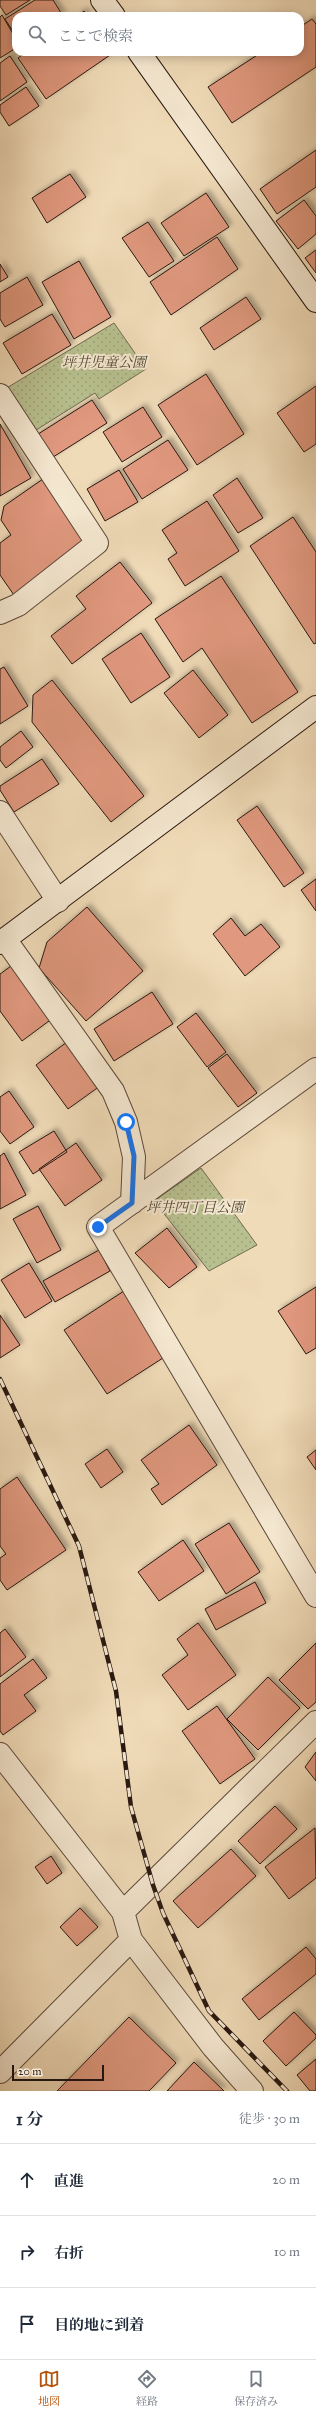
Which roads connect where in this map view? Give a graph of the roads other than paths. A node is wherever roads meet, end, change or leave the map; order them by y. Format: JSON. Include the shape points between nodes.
{"nodes":[{"id":1,"x":102,"y":0,"type":"edge"},
{"id":2,"x":111,"y":12,"type":"edge"},
{"id":3,"x":142,"y":56,"type":"edge"},
{"id":4,"x":316,"y":300,"type":"edge"},
{"id":5,"x":0,"y":395,"type":"edge"},
{"id":6,"x":0,"y":613,"type":"edge"},
{"id":7,"x":316,"y":707,"type":"edge"},
{"id":8,"x":0,"y":812,"type":"edge"},
{"id":9,"x":58,"y":902,"type":"junction"},
{"id":10,"x":3,"y":941,"type":"edge"},
{"id":11,"x":316,"y":1069,"type":"edge"},
{"id":12,"x":132,"y":1203,"type":"junction"},
{"id":13,"x":316,"y":1596,"type":"edge"},
{"id":14,"x":316,"y":1722,"type":"edge"},
{"id":15,"x":0,"y":1754,"type":"edge"},
{"id":16,"x":123,"y":1912,"type":"junction"},
{"id":17,"x":131,"y":1940,"type":"junction"},
{"id":18,"x":0,"y":2072,"type":"edge"},
{"id":19,"x":252,"y":2091,"type":"edge"}],
"edges":[{"from":1,"to":2,"type":"street"},
{"from":3,"to":4,"type":"street"},
{"from":5,"to":6,"type":"street","via":[[97,542],[18,605]]},
{"from":7,"to":9,"type":"street"},
{"from":8,"to":9,"type":"street"},
{"from":9,"to":10,"type":"street"},
{"from":10,"to":12,"type":"street","via":[[114,1091],[126,1122],[134,1156]]},
{"from":11,"to":12,"type":"street"},
{"from":12,"to":13,"type":"street","via":[[98,1227]]},
{"from":14,"to":16,"type":"street"},
{"from":15,"to":16,"type":"street"},
{"from":16,"to":17,"type":"street"},
{"from":17,"to":18,"type":"street"},
{"from":17,"to":19,"type":"street","via":[[213,2048]]}]}
